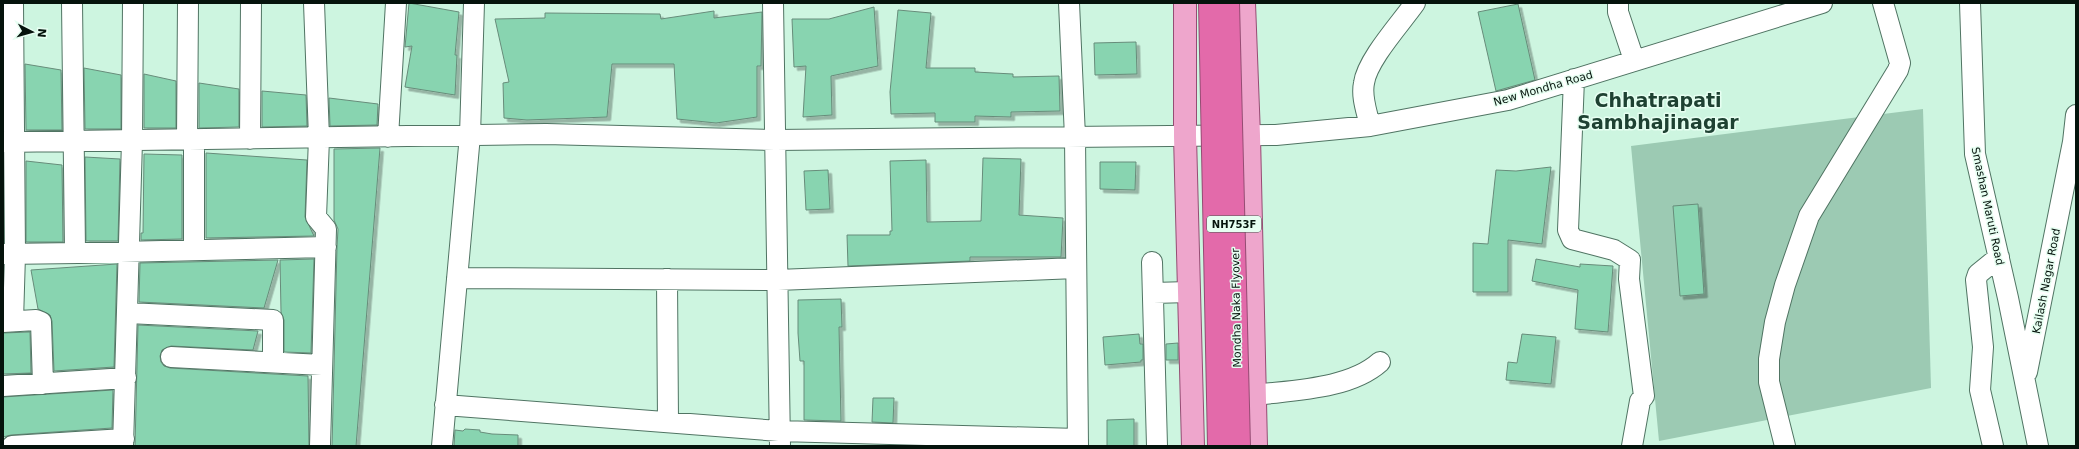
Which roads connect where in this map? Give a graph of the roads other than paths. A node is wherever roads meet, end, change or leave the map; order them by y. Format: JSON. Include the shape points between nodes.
{"nodes":[{"id":1,"x":13,"y":3,"type":"edge"},
{"id":2,"x":72,"y":3,"type":"edge"},
{"id":3,"x":133,"y":3,"type":"edge"},
{"id":4,"x":188,"y":3,"type":"edge"},
{"id":5,"x":251,"y":3,"type":"edge"},
{"id":6,"x":314,"y":3,"type":"edge"},
{"id":7,"x":396,"y":3,"type":"edge"},
{"id":8,"x":474,"y":3,"type":"edge"},
{"id":9,"x":773,"y":3,"type":"edge"},
{"id":10,"x":1069,"y":3,"type":"edge"},
{"id":11,"x":1185,"y":3,"type":"edge"},
{"id":12,"x":1210,"y":3,"type":"edge"},
{"id":13,"x":1228,"y":3,"type":"edge"},
{"id":14,"x":1244,"y":3,"type":"edge"},
{"id":15,"x":1415,"y":3,"type":"edge"},
{"id":16,"x":1618,"y":3,"type":"edge"},
{"id":17,"x":1883,"y":3,"type":"edge"},
{"id":18,"x":1970,"y":3,"type":"edge"},
{"id":19,"x":1814,"y":4,"type":"edge"},
{"id":20,"x":1634,"y":60,"type":"junction"},
{"id":21,"x":1574,"y":79,"type":"junction"},
{"id":22,"x":2076,"y":115,"type":"edge"},
{"id":23,"x":1370,"y":126,"type":"junction"},
{"id":24,"x":470,"y":135,"type":"junction"},
{"id":25,"x":1185,"y":136,"type":"junction"},
{"id":26,"x":1249,"y":136,"type":"junction"},
{"id":27,"x":388,"y":137,"type":"junction"},
{"id":28,"x":1075,"y":137,"type":"junction"},
{"id":29,"x":319,"y":138,"type":"junction"},
{"id":30,"x":250,"y":139,"type":"junction"},
{"id":31,"x":132,"y":140,"type":"junction"},
{"id":32,"x":191,"y":140,"type":"junction"},
{"id":33,"x":775,"y":140,"type":"junction"},
{"id":34,"x":72,"y":141,"type":"junction"},
{"id":35,"x":8,"y":142,"type":"edge"},
{"id":36,"x":326,"y":247,"type":"junction"},
{"id":37,"x":194,"y":250,"type":"junction"},
{"id":38,"x":129,"y":251,"type":"junction"},
{"id":39,"x":78,"y":253,"type":"junction"},
{"id":40,"x":9,"y":255,"type":"edge"},
{"id":41,"x":1999,"y":257,"type":"junction"},
{"id":42,"x":1152,"y":262,"type":"dead end"},
{"id":43,"x":1076,"y":268,"type":"junction"},
{"id":44,"x":457,"y":278,"type":"junction"},
{"id":45,"x":667,"y":279,"type":"junction"},
{"id":46,"x":778,"y":280,"type":"junction"},
{"id":47,"x":1189,"y":292,"type":"junction"},
{"id":48,"x":1153,"y":293,"type":"junction"},
{"id":49,"x":128,"y":313,"type":"junction"},
{"id":50,"x":8,"y":321,"type":"edge"},
{"id":51,"x":171,"y":356,"type":"dead end"},
{"id":52,"x":273,"y":362,"type":"junction"},
{"id":53,"x":1380,"y":362,"type":"dead end"},
{"id":54,"x":322,"y":365,"type":"junction"},
{"id":55,"x":126,"y":378,"type":"junction"},
{"id":56,"x":2025,"y":382,"type":"junction"},
{"id":57,"x":43,"y":384,"type":"junction"},
{"id":58,"x":3,"y":386,"type":"edge"},
{"id":59,"x":1255,"y":395,"type":"junction"},
{"id":60,"x":445,"y":405,"type":"junction"},
{"id":61,"x":668,"y":422,"type":"junction"},
{"id":62,"x":780,"y":438,"type":"edge"},
{"id":63,"x":123,"y":443,"type":"edge"},
{"id":64,"x":1078,"y":443,"type":"edge"},
{"id":65,"x":12,"y":446,"type":"edge"},
{"id":66,"x":320,"y":446,"type":"edge"},
{"id":67,"x":442,"y":446,"type":"edge"},
{"id":68,"x":1157,"y":446,"type":"edge"},
{"id":69,"x":1193,"y":446,"type":"edge"},
{"id":70,"x":1219,"y":446,"type":"edge"},
{"id":71,"x":1239,"y":446,"type":"edge"},
{"id":72,"x":1256,"y":446,"type":"edge"},
{"id":73,"x":1632,"y":446,"type":"edge"},
{"id":74,"x":1784,"y":446,"type":"edge"},
{"id":75,"x":1993,"y":446,"type":"edge"},
{"id":76,"x":2038,"y":446,"type":"edge"}],
"edges":[{"from":1,"to":35,"type":"street"},
{"from":2,"to":34,"type":"street"},
{"from":3,"to":31,"type":"street"},
{"from":4,"to":32,"type":"street"},
{"from":5,"to":30,"type":"street"},
{"from":6,"to":29,"type":"street"},
{"from":7,"to":27,"type":"street"},
{"from":8,"to":24,"type":"street"},
{"from":9,"to":33,"type":"street"},
{"from":10,"to":28,"type":"street"},
{"from":11,"to":25,"type":"main road"},
{"from":12,"to":70,"type":"highway","name":"Mondha Naka Flyover","number":"NH753F","bridge":true},
{"from":13,"to":71,"type":"highway","name":"Mondha Naka Flyover","number":"NH753F","bridge":true},
{"from":14,"to":26,"type":"main road"},
{"from":15,"to":23,"type":"street","via":[[1367,69],[1363,84]]},
{"from":16,"to":20,"type":"street","via":[[1618,12]]},
{"from":17,"to":74,"type":"street","via":[[1900,63],[1898,70],[1809,216],[1775,322],[1768,359],[1769,382]]},
{"from":18,"to":41,"type":"street","name":"Smashan Maruti Road","via":[[1975,154]]},
{"from":19,"to":20,"type":"street","name":"New Mondha Road"},
{"from":20,"to":21,"type":"street","name":"New Mondha Road"},
{"from":21,"to":23,"type":"street","name":"New Mondha Road","via":[[1508,100]]},
{"from":21,"to":73,"type":"street","via":[[1568,230],[1572,239],[1614,250],[1630,260],[1629,279],[1644,396],[1640,401]]},
{"from":22,"to":56,"type":"street","name":"Kailash Nagar Road","via":[[2073,142]]},
{"from":23,"to":26,"type":"street","name":"New Mondha Road"},
{"from":24,"to":27,"type":"street","name":"New Mondha Road"},
{"from":24,"to":33,"type":"street","name":"New Mondha Road","via":[[546,134]]},
{"from":24,"to":44,"type":"street"},
{"from":25,"to":26,"type":"street","name":"New Mondha Road"},
{"from":25,"to":28,"type":"street","name":"New Mondha Road"},
{"from":25,"to":47,"type":"main road"},
{"from":26,"to":59,"type":"main road"},
{"from":27,"to":29,"type":"street","name":"New Mondha Road"},
{"from":28,"to":33,"type":"street","name":"New Mondha Road"},
{"from":28,"to":43,"type":"street"},
{"from":29,"to":30,"type":"street","name":"New Mondha Road"},
{"from":29,"to":36,"type":"street","via":[[316,217],[326,229]]},
{"from":30,"to":32,"type":"street","name":"New Mondha Road"},
{"from":31,"to":32,"type":"street","name":"New Mondha Road"},
{"from":31,"to":34,"type":"street","name":"New Mondha Road"},
{"from":31,"to":38,"type":"street"},
{"from":32,"to":37,"type":"street"},
{"from":33,"to":46,"type":"street"},
{"from":34,"to":35,"type":"street","name":"New Mondha Road"},
{"from":34,"to":39,"type":"street","via":[[74,245]]},
{"from":35,"to":40,"type":"street"},
{"from":36,"to":37,"type":"street"},
{"from":36,"to":54,"type":"street"},
{"from":37,"to":38,"type":"street"},
{"from":38,"to":39,"type":"street"},
{"from":38,"to":49,"type":"street"},
{"from":39,"to":40,"type":"street"},
{"from":40,"to":50,"type":"street"},
{"from":41,"to":56,"type":"street","name":"Smashan Maruti Road"},
{"from":41,"to":75,"type":"street","via":[[1978,274],[1976,280],[1983,347],[1980,390]]},
{"from":42,"to":48,"type":"street"},
{"from":43,"to":46,"type":"street"},
{"from":43,"to":64,"type":"street"},
{"from":44,"to":45,"type":"street"},
{"from":44,"to":60,"type":"street"},
{"from":45,"to":46,"type":"street"},
{"from":45,"to":61,"type":"street"},
{"from":46,"to":62,"type":"street"},
{"from":47,"to":48,"type":"street"},
{"from":47,"to":69,"type":"main road"},
{"from":48,"to":68,"type":"street"},
{"from":49,"to":52,"type":"street","via":[[273,320]]},
{"from":49,"to":55,"type":"street"},
{"from":50,"to":57,"type":"street","via":[[41,322]]},
{"from":51,"to":52,"type":"street"},
{"from":52,"to":54,"type":"street"},
{"from":53,"to":59,"type":"street","via":[[1371,370],[1354,378],[1314,388]]},
{"from":54,"to":66,"type":"street"},
{"from":55,"to":57,"type":"street"},
{"from":55,"to":63,"type":"street"},
{"from":56,"to":76,"type":"street","name":"Kailash Nagar Road"},
{"from":57,"to":58,"type":"street"},
{"from":59,"to":72,"type":"main road"},
{"from":60,"to":61,"type":"street"},
{"from":60,"to":67,"type":"street"},
{"from":61,"to":62,"type":"street"},
{"from":62,"to":64,"type":"street"},
{"from":63,"to":65,"type":"street"}]}
